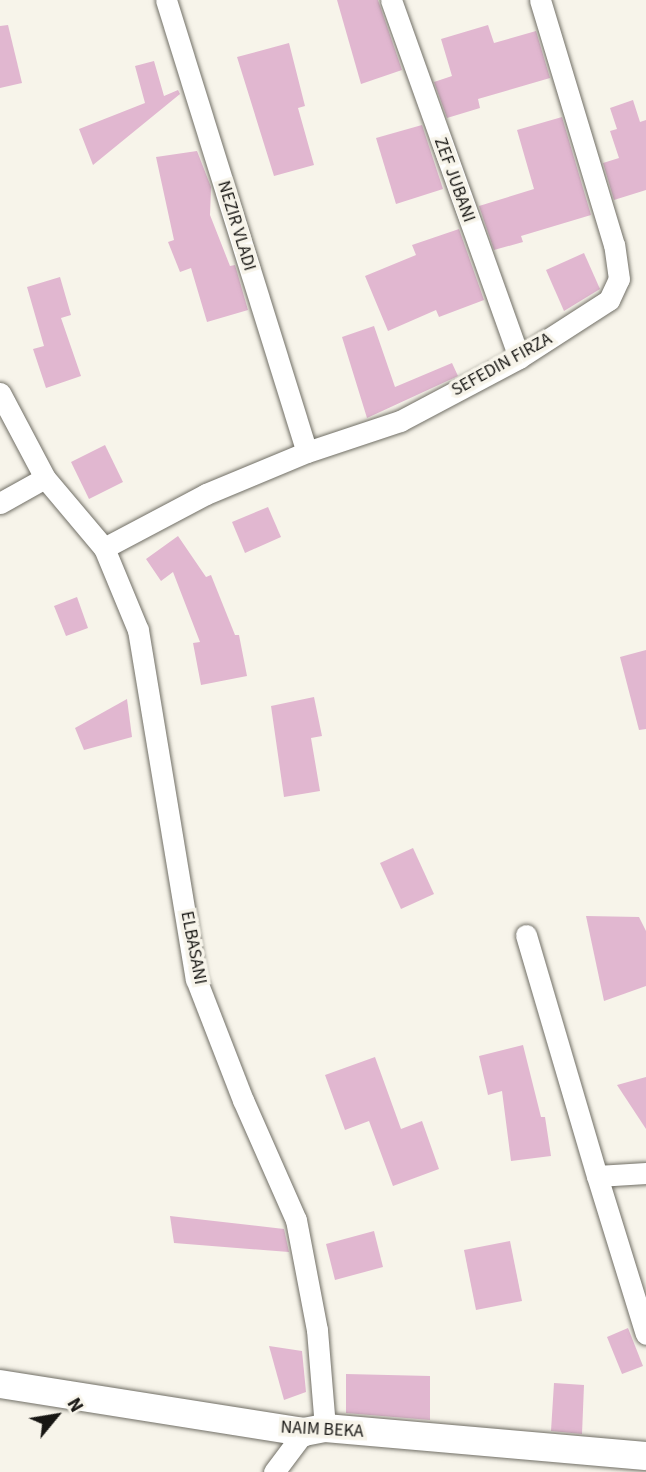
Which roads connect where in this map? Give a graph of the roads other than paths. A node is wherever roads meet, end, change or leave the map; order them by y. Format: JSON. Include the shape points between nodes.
{"nodes":[{"id":1,"x":166,"y":0,"type":"edge"},
{"id":2,"x":391,"y":0,"type":"edge"},
{"id":3,"x":540,"y":0,"type":"edge"},
{"id":4,"x":519,"y":358,"type":"junction"},
{"id":5,"x":0,"y":393,"type":"edge"},
{"id":6,"x":307,"y":452,"type":"junction"},
{"id":7,"x":45,"y":478,"type":"junction"},
{"id":8,"x":0,"y":503,"type":"edge"},
{"id":9,"x":104,"y":548,"type":"junction"},
{"id":10,"x":526,"y":935,"type":"dead end"},
{"id":11,"x":646,"y":1173,"type":"edge"},
{"id":12,"x":597,"y":1176,"type":"junction"},
{"id":13,"x":646,"y":1334,"type":"edge"},
{"id":14,"x":0,"y":1384,"type":"edge"},
{"id":15,"x":314,"y":1430,"type":"junction"},
{"id":16,"x":646,"y":1456,"type":"edge"},
{"id":17,"x":274,"y":1472,"type":"edge"}],
"edges":[{"from":1,"to":6,"type":"street","name":"NEZIR VLADI"},
{"from":2,"to":4,"type":"street","name":"ZEF JUBANI"},
{"from":3,"to":4,"type":"street","name":"SEFEDIN FIRZA","via":[[614,245],[619,279],[609,300]]},
{"from":4,"to":6,"type":"street","name":"SEFEDIN FIRZA","via":[[400,421]]},
{"from":5,"to":7,"type":"street","name":"ELBASANI"},
{"from":6,"to":9,"type":"street","name":"SEFEDIN FIRZA","via":[[206,494]]},
{"from":7,"to":8,"type":"street"},
{"from":7,"to":9,"type":"street","name":"ELBASANI"},
{"from":9,"to":15,"type":"street","name":"ELBASANI","via":[[138,630],[196,979],[296,1220],[317,1331]]},
{"from":10,"to":12,"type":"street"},
{"from":11,"to":12,"type":"street"},
{"from":12,"to":13,"type":"street"},
{"from":14,"to":15,"type":"street","name":"NAIM BEKA"},
{"from":15,"to":16,"type":"street","name":"NAIM BEKA"},
{"from":15,"to":17,"type":"street"}]}
